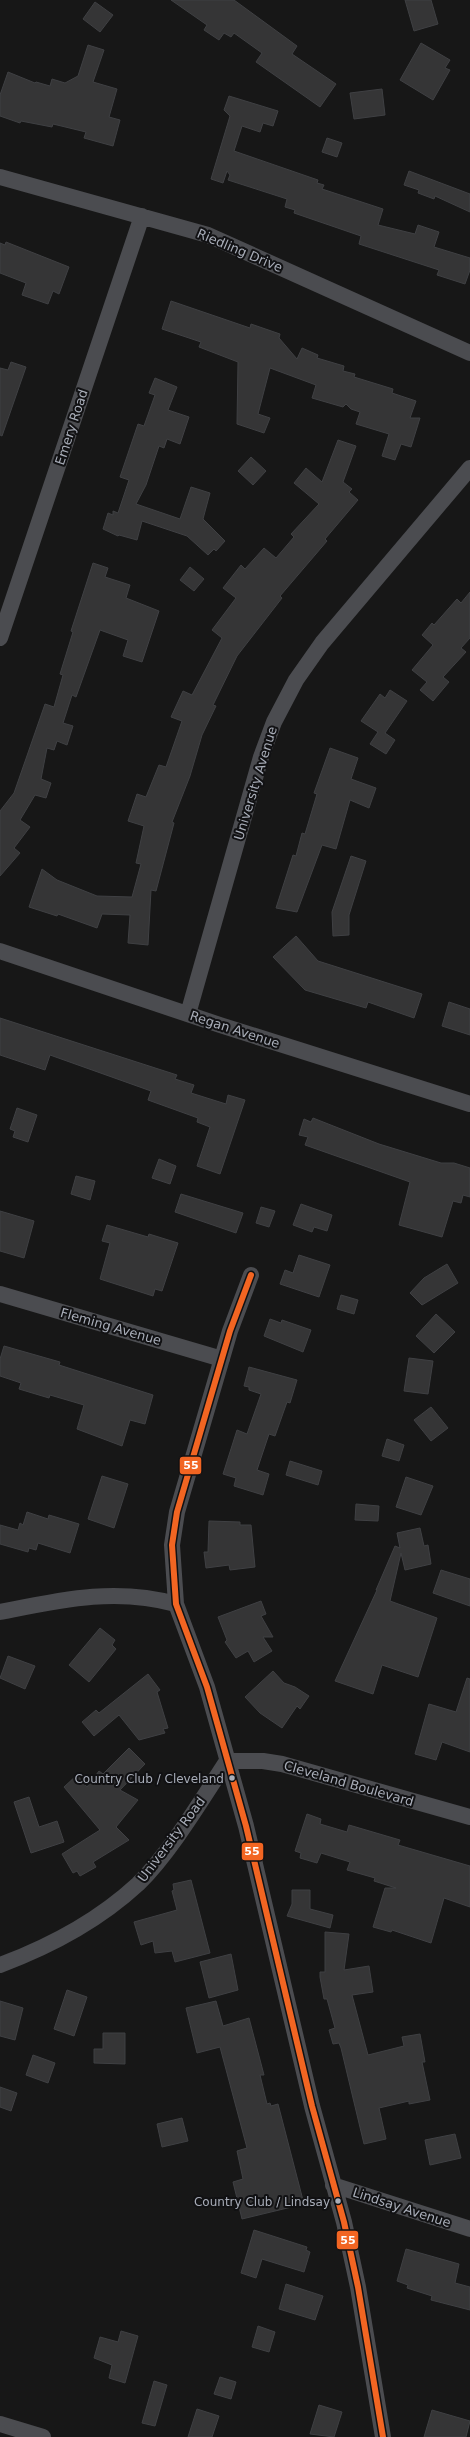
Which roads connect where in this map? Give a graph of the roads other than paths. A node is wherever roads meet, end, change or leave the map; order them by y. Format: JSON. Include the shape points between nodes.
{"nodes":[{"id":1,"x":0,"y":178,"type":"edge"},
{"id":2,"x":142,"y":216,"type":"junction"},
{"id":3,"x":470,"y":353,"type":"edge"},
{"id":4,"x":470,"y":468,"type":"edge"},
{"id":5,"x":0,"y":638,"type":"edge"},
{"id":6,"x":0,"y":952,"type":"edge"},
{"id":7,"x":188,"y":1014,"type":"junction"},
{"id":8,"x":470,"y":1104,"type":"edge"},
{"id":9,"x":251,"y":1275,"type":"dead end"},
{"id":10,"x":0,"y":1294,"type":"edge"},
{"id":11,"x":222,"y":1359,"type":"junction"},
{"id":12,"x":176,"y":1604,"type":"junction"},
{"id":13,"x":0,"y":1612,"type":"edge"},
{"id":14,"x":227,"y":1761,"type":"junction"},
{"id":15,"x":470,"y":1817,"type":"edge"},
{"id":16,"x":0,"y":1965,"type":"edge"},
{"id":17,"x":333,"y":2185,"type":"junction"},
{"id":18,"x":470,"y":2229,"type":"edge"},
{"id":19,"x":0,"y":2424,"type":"edge"},
{"id":20,"x":43,"y":2437,"type":"edge"},
{"id":21,"x":383,"y":2437,"type":"edge"}],
"edges":[{"from":1,"to":2,"type":"street","name":"Riedling Drive"},
{"from":2,"to":3,"type":"street","name":"Riedling Drive","via":[[208,235]]},
{"from":2,"to":5,"type":"street","name":"Emery Road"},
{"from":4,"to":7,"type":"street","name":"University Avenue","via":[[322,643],[296,680],[274,722],[261,757]]},
{"from":6,"to":7,"type":"street","name":"Regan Avenue"},
{"from":7,"to":8,"type":"street","name":"Regan Avenue"},
{"from":9,"to":11,"type":"street"},
{"from":10,"to":11,"type":"street","name":"Fleming Avenue"},
{"from":11,"to":12,"type":"street","via":[[173,1527],[172,1562]]},
{"from":12,"to":13,"type":"street","via":[[156,1598],[120,1594],[92,1595]]},
{"from":12,"to":14,"type":"street","via":[[207,1687]]},
{"from":14,"to":15,"type":"street","name":"Cleveland Boulevard","via":[[282,1764]]},
{"from":14,"to":16,"type":"street","name":"University Road","via":[[177,1834],[138,1883],[102,1914],[64,1938]]},
{"from":14,"to":17,"type":"street","via":[[246,1826]]},
{"from":17,"to":18,"type":"street","name":"Lindsay Avenue"},
{"from":17,"to":21,"type":"street","via":[[358,2287]]},
{"from":19,"to":20,"type":"street"}]}
